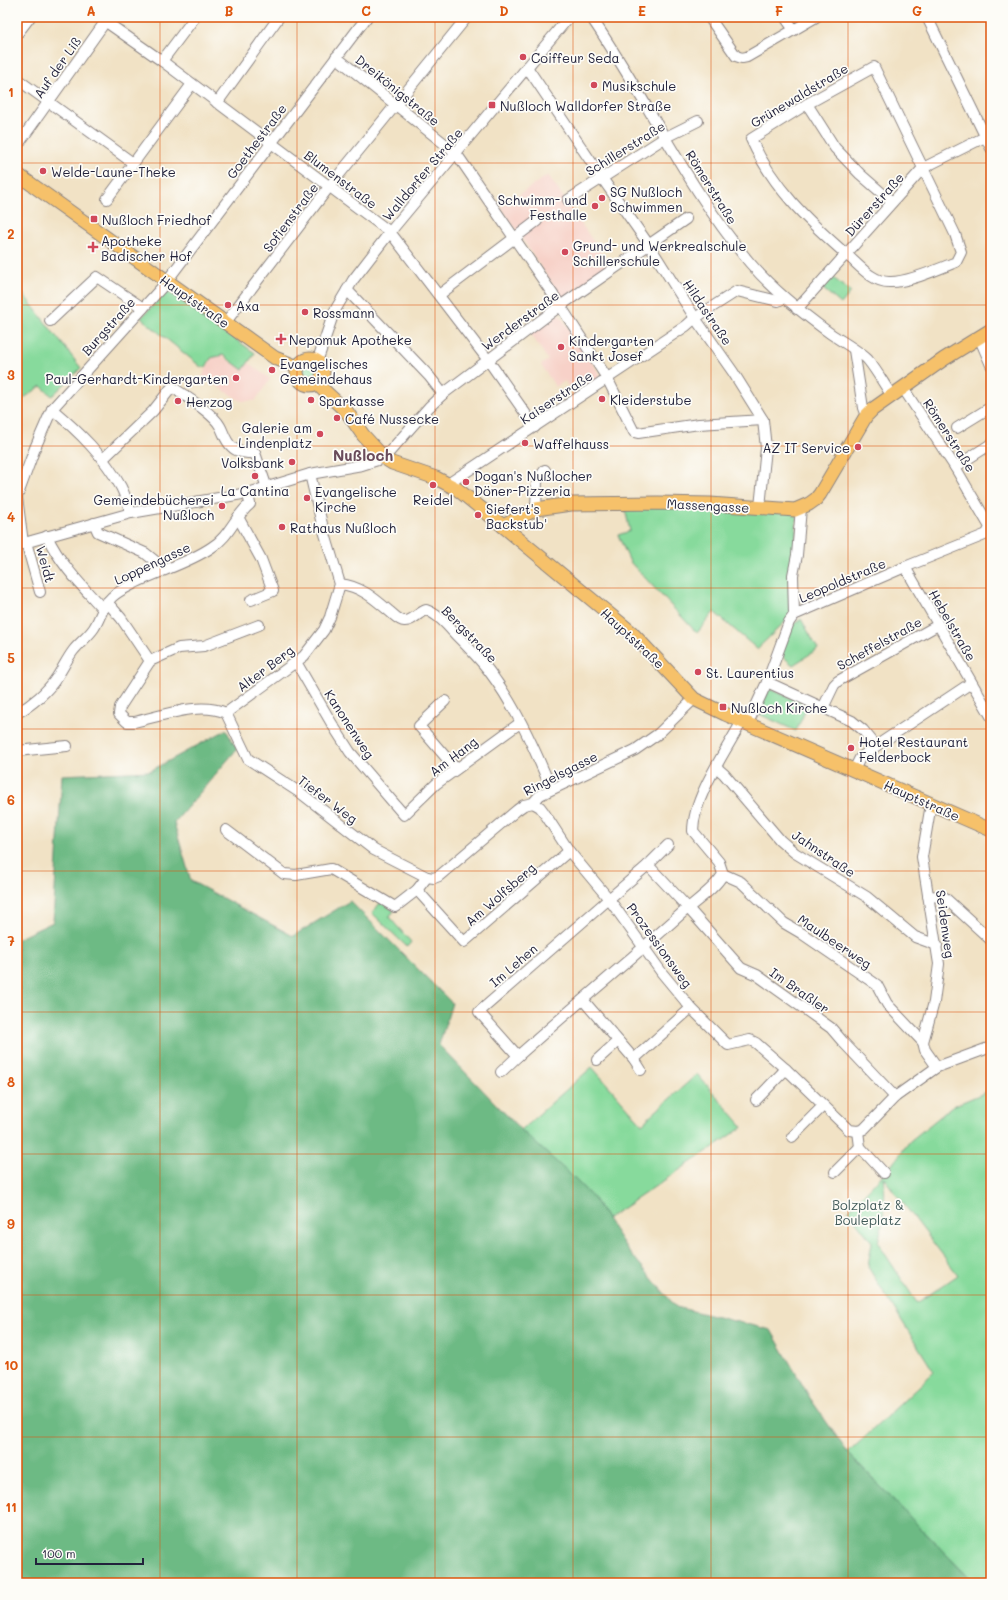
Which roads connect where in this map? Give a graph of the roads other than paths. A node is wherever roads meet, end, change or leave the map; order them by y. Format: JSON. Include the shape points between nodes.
{"nodes":[{"id":1,"x":30,"y":17,"type":"edge"},
{"id":2,"x":195,"y":17,"type":"edge"},
{"id":3,"x":279,"y":17,"type":"edge"},
{"id":4,"x":367,"y":17,"type":"edge"},
{"id":5,"x":467,"y":17,"type":"edge"},
{"id":6,"x":569,"y":17,"type":"edge"},
{"id":7,"x":590,"y":17,"type":"edge"},
{"id":8,"x":710,"y":17,"type":"edge"},
{"id":9,"x":785,"y":17,"type":"edge"},
{"id":10,"x":816,"y":17,"type":"edge"},
{"id":11,"x":926,"y":17,"type":"edge"},
{"id":12,"x":102,"y":19,"type":"edge"},
{"id":13,"x":794,"y":30,"type":"junction"},
{"id":14,"x":17,"y":34,"type":"edge"},
{"id":15,"x":336,"y":57,"type":"junction"},
{"id":16,"x":162,"y":61,"type":"junction"},
{"id":17,"x":527,"y":67,"type":"junction"},
{"id":18,"x":17,"y":79,"type":"edge"},
{"id":19,"x":192,"y":84,"type":"junction"},
{"id":20,"x":48,"y":102,"type":"junction"},
{"id":21,"x":217,"y":103,"type":"junction"},
{"id":22,"x":807,"y":104,"type":"junction"},
{"id":23,"x":395,"y":105,"type":"junction"},
{"id":24,"x":698,"y":121,"type":"dead end"},
{"id":25,"x":988,"y":135,"type":"edge"},
{"id":26,"x":666,"y":137,"type":"junction"},
{"id":27,"x":271,"y":143,"type":"junction"},
{"id":28,"x":17,"y":146,"type":"edge"},
{"id":29,"x":991,"y":148,"type":"edge"},
{"id":30,"x":456,"y":153,"type":"junction"},
{"id":31,"x":133,"y":163,"type":"junction"},
{"id":32,"x":923,"y":168,"type":"junction"},
{"id":33,"x":17,"y":174,"type":"edge"},
{"id":34,"x":602,"y":178,"type":"junction"},
{"id":35,"x":329,"y":187,"type":"junction"},
{"id":36,"x":107,"y":199,"type":"dead end"},
{"id":37,"x":568,"y":200,"type":"dead end"},
{"id":38,"x":892,"y":202,"type":"junction"},
{"id":39,"x":686,"y":219,"type":"dead end"},
{"id":40,"x":537,"y":221,"type":"dead end"},
{"id":41,"x":390,"y":232,"type":"junction"},
{"id":42,"x":514,"y":237,"type":"junction"},
{"id":43,"x":649,"y":245,"type":"junction"},
{"id":44,"x":846,"y":254,"type":"junction"},
{"id":45,"x":166,"y":281,"type":"junction"},
{"id":46,"x":347,"y":290,"type":"junction"},
{"id":47,"x":439,"y":295,"type":"junction"},
{"id":48,"x":784,"y":298,"type":"junction"},
{"id":49,"x":560,"y":306,"type":"junction"},
{"id":50,"x":143,"y":308,"type":"junction"},
{"id":51,"x":797,"y":309,"type":"junction"},
{"id":52,"x":695,"y":318,"type":"junction"},
{"id":53,"x":50,"y":321,"type":"dead end"},
{"id":54,"x":225,"y":323,"type":"junction"},
{"id":55,"x":991,"y":330,"type":"edge"},
{"id":56,"x":979,"y":337,"type":"junction"},
{"id":57,"x":854,"y":350,"type":"junction"},
{"id":58,"x":488,"y":360,"type":"junction"},
{"id":59,"x":317,"y":362,"type":"junction"},
{"id":60,"x":991,"y":365,"type":"edge"},
{"id":61,"x":298,"y":367,"type":"junction"},
{"id":62,"x":608,"y":378,"type":"junction"},
{"id":63,"x":316,"y":383,"type":"junction"},
{"id":64,"x":903,"y":388,"type":"junction"},
{"id":65,"x":444,"y":394,"type":"junction"},
{"id":66,"x":892,"y":396,"type":"junction"},
{"id":67,"x":991,"y":407,"type":"edge"},
{"id":68,"x":52,"y":409,"type":"junction"},
{"id":69,"x":866,"y":416,"type":"junction"},
{"id":70,"x":764,"y":420,"type":"junction"},
{"id":71,"x":535,"y":427,"type":"junction"},
{"id":72,"x":957,"y":428,"type":"dead end"},
{"id":73,"x":991,"y":444,"type":"edge"},
{"id":74,"x":384,"y":458,"type":"junction"},
{"id":75,"x":103,"y":459,"type":"junction"},
{"id":76,"x":955,"y":467,"type":"junction"},
{"id":77,"x":545,"y":470,"type":"dead end"},
{"id":78,"x":310,"y":474,"type":"junction"},
{"id":79,"x":448,"y":484,"type":"junction"},
{"id":80,"x":267,"y":488,"type":"junction"},
{"id":81,"x":248,"y":493,"type":"junction"},
{"id":82,"x":17,"y":496,"type":"edge"},
{"id":83,"x":760,"y":507,"type":"junction"},
{"id":84,"x":801,"y":508,"type":"junction"},
{"id":85,"x":536,"y":509,"type":"junction"},
{"id":86,"x":131,"y":513,"type":"junction"},
{"id":87,"x":238,"y":517,"type":"junction"},
{"id":88,"x":94,"y":523,"type":"junction"},
{"id":89,"x":503,"y":526,"type":"junction"},
{"id":90,"x":47,"y":536,"type":"junction"},
{"id":91,"x":989,"y":536,"type":"edge"},
{"id":92,"x":22,"y":543,"type":"edge"},
{"id":93,"x":905,"y":568,"type":"junction"},
{"id":94,"x":165,"y":569,"type":"junction"},
{"id":95,"x":340,"y":584,"type":"junction"},
{"id":96,"x":40,"y":592,"type":"dead end"},
{"id":97,"x":251,"y":600,"type":"dead end"},
{"id":98,"x":105,"y":605,"type":"junction"},
{"id":99,"x":794,"y":615,"type":"junction"},
{"id":100,"x":259,"y":625,"type":"dead end"},
{"id":101,"x":938,"y":625,"type":"junction"},
{"id":102,"x":150,"y":661,"type":"junction"},
{"id":103,"x":296,"y":662,"type":"junction"},
{"id":104,"x":767,"y":682,"type":"junction"},
{"id":105,"x":971,"y":683,"type":"junction"},
{"id":106,"x":694,"y":699,"type":"junction"},
{"id":107,"x":444,"y":701,"type":"dead end"},
{"id":108,"x":823,"y":708,"type":"junction"},
{"id":109,"x":17,"y":713,"type":"edge"},
{"id":110,"x":226,"y":713,"type":"junction"},
{"id":111,"x":991,"y":716,"type":"edge"},
{"id":112,"x":745,"y":722,"type":"junction"},
{"id":113,"x":520,"y":723,"type":"junction"},
{"id":114,"x":67,"y":746,"type":"dead end"},
{"id":115,"x":876,"y":746,"type":"junction"},
{"id":116,"x":17,"y":751,"type":"edge"},
{"id":117,"x":716,"y":767,"type":"junction"},
{"id":118,"x":456,"y":769,"type":"junction"},
{"id":119,"x":854,"y":770,"type":"junction"},
{"id":120,"x":551,"y":789,"type":"junction"},
{"id":121,"x":533,"y":803,"type":"junction"},
{"id":122,"x":931,"y":804,"type":"junction"},
{"id":123,"x":404,"y":815,"type":"joint"},
{"id":124,"x":226,"y":830,"type":"dead end"},
{"id":125,"x":991,"y":830,"type":"edge"},
{"id":126,"x":668,"y":845,"type":"dead end"},
{"id":127,"x":569,"y":851,"type":"junction"},
{"id":128,"x":648,"y":865,"type":"junction"},
{"id":129,"x":723,"y":874,"type":"junction"},
{"id":130,"x":427,"y":877,"type":"junction"},
{"id":131,"x":417,"y":890,"type":"junction"},
{"id":132,"x":928,"y":896,"type":"junction"},
{"id":133,"x":609,"y":899,"type":"junction"},
{"id":134,"x":688,"y":908,"type":"junction"},
{"id":135,"x":991,"y":940,"type":"edge"},
{"id":136,"x":936,"y":945,"type":"junction"},
{"id":137,"x":644,"y":947,"type":"junction"},
{"id":138,"x":583,"y":1000,"type":"junction"},
{"id":139,"x":691,"y":1008,"type":"junction"},
{"id":140,"x":618,"y":1041,"type":"junction"},
{"id":141,"x":923,"y":1042,"type":"junction"},
{"id":142,"x":991,"y":1047,"type":"edge"},
{"id":143,"x":518,"y":1056,"type":"junction"},
{"id":144,"x":634,"y":1059,"type":"junction"},
{"id":145,"x":597,"y":1060,"type":"dead end"},
{"id":146,"x":937,"y":1067,"type":"junction"},
{"id":147,"x":786,"y":1069,"type":"junction"},
{"id":148,"x":641,"y":1070,"type":"dead end"},
{"id":149,"x":501,"y":1072,"type":"dead end"},
{"id":150,"x":895,"y":1097,"type":"junction"},
{"id":151,"x":756,"y":1100,"type":"dead end"},
{"id":152,"x":824,"y":1106,"type":"junction"},
{"id":153,"x":858,"y":1131,"type":"junction"},
{"id":154,"x":792,"y":1137,"type":"dead end"},
{"id":155,"x":860,"y":1147,"type":"junction"},
{"id":156,"x":835,"y":1172,"type":"dead end"},
{"id":157,"x":884,"y":1173,"type":"dead end"}],
"edges":[{"from":1,"to":14,"type":"street"},
{"from":2,"to":16,"type":"street"},
{"from":3,"to":21,"type":"street"},
{"from":4,"to":15,"type":"street","name":"Goethestraße"},
{"from":5,"to":23,"type":"street","name":"Sofienstraße"},
{"from":6,"to":17,"type":"street","name":"Walldorfer Straße"},
{"from":7,"to":26,"type":"street","name":"Römerstraße","via":[[628,73]]},
{"from":8,"to":13,"type":"street","via":[[734,53],[742,58]]},
{"from":9,"to":13,"type":"street"},
{"from":10,"to":13,"type":"street"},
{"from":11,"to":25,"type":"street"},
{"from":12,"to":16,"type":"street","name":"Blumenstraße"},
{"from":12,"to":20,"type":"street","name":"Auf der Liß"},
{"from":15,"to":23,"type":"street","name":"Dreikönigstraße"},
{"from":15,"to":27,"type":"street","name":"Goethestraße"},
{"from":16,"to":19,"type":"street","name":"Blumenstraße"},
{"from":17,"to":30,"type":"street","name":"Walldorfer Straße"},
{"from":17,"to":34,"type":"street","name":"Hildastraße"},
{"from":18,"to":20,"type":"street"},
{"from":19,"to":21,"type":"street","name":"Blumenstraße"},
{"from":19,"to":31,"type":"street"},
{"from":20,"to":28,"type":"street","name":"Auf der Liß"},
{"from":20,"to":31,"type":"street"},
{"from":21,"to":27,"type":"street","name":"Blumenstraße"},
{"from":22,"to":32,"type":"street","name":"Grünewaldstraße","via":[[874,67]]},
{"from":22,"to":38,"type":"street","via":[[835,148]]},
{"from":22,"to":44,"type":"street","name":"Grünewaldstraße","via":[[751,140],[760,159],[789,200],[814,228]]},
{"from":23,"to":30,"type":"street","name":"Dreikönigstraße"},
{"from":23,"to":35,"type":"street","name":"Sofienstraße"},
{"from":24,"to":26,"type":"street","name":"Schillerstraße"},
{"from":25,"to":29,"type":"street"},
{"from":25,"to":32,"type":"street","name":"Dürerstraße"},
{"from":26,"to":34,"type":"street","name":"Schillerstraße"},
{"from":26,"to":48,"type":"street","name":"Römerstraße","via":[[704,202],[726,233]]},
{"from":27,"to":35,"type":"street","name":"Blumenstraße"},
{"from":27,"to":45,"type":"street","name":"Goethestraße"},
{"from":30,"to":41,"type":"street","name":"Walldorfer Straße"},
{"from":30,"to":42,"type":"street","name":"Dreikönigstraße"},
{"from":31,"to":36,"type":"street"},
{"from":32,"to":38,"type":"street","name":"Dürerstraße"},
{"from":32,"to":44,"type":"street","via":[[960,246],[961,252],[956,262],[890,283],[872,276]]},
{"from":33,"to":45,"type":"main road","name":"Hauptstraße"},
{"from":34,"to":37,"type":"street","name":"Schillerstraße"},
{"from":34,"to":43,"type":"street","name":"Hildastraße"},
{"from":35,"to":41,"type":"street","name":"Blumenstraße"},
{"from":35,"to":54,"type":"street","name":"Sofienstraße"},
{"from":38,"to":44,"type":"street","name":"Dürerstraße"},
{"from":39,"to":43,"type":"street","name":"Werderstraße"},
{"from":40,"to":42,"type":"street"},
{"from":41,"to":46,"type":"street","name":"Walldorfer Straße"},
{"from":41,"to":47,"type":"street","name":"Blumenstraße"},
{"from":42,"to":47,"type":"street"},
{"from":42,"to":49,"type":"street","name":"Dreikönigstraße"},
{"from":43,"to":49,"type":"street","name":"Werderstraße"},
{"from":43,"to":52,"type":"street","name":"Hildastraße"},
{"from":44,"to":51,"type":"street","name":"Dürerstraße"},
{"from":45,"to":50,"type":"street","name":"Burgstraße"},
{"from":45,"to":54,"type":"main road","name":"Hauptstraße"},
{"from":46,"to":59,"type":"street","name":"Walldorfer Straße","via":[[329,323]]},
{"from":46,"to":65,"type":"street"},
{"from":47,"to":58,"type":"street","name":"Blumenstraße"},
{"from":48,"to":51,"type":"street","name":"Römerstraße"},
{"from":48,"to":52,"type":"street","name":"Kaiserstraße","via":[[778,301],[737,291]]},
{"from":49,"to":58,"type":"street","name":"Werderstraße"},
{"from":49,"to":62,"type":"street","name":"Dreikönigstraße"},
{"from":50,"to":53,"type":"street","via":[[97,277]]},
{"from":50,"to":68,"type":"street","name":"Burgstraße"},
{"from":51,"to":57,"type":"street","name":"Römerstraße"},
{"from":52,"to":62,"type":"street","name":"Kaiserstraße"},
{"from":52,"to":70,"type":"street","name":"Hildastraße"},
{"from":54,"to":61,"type":"main road","name":"Hauptstraße","via":[[275,358]]},
{"from":55,"to":56,"type":"main road","name":"Massengasse"},
{"from":56,"to":60,"type":"street"},
{"from":56,"to":64,"type":"main road","name":"Massengasse"},
{"from":57,"to":66,"type":"street","name":"Römerstraße","via":[[868,360]]},
{"from":57,"to":69,"type":"street"},
{"from":58,"to":65,"type":"street","name":"Werderstraße"},
{"from":58,"to":71,"type":"street","name":"Blumenstraße"},
{"from":59,"to":61,"type":"main road","via":[[306,360]]},
{"from":59,"to":63,"type":"main road","via":[[322,374]]},
{"from":61,"to":63,"type":"main road","name":"Hauptstraße","via":[[297,375],[302,382],[309,385]]},
{"from":62,"to":70,"type":"street","name":"Dreikönigstraße","via":[[634,432]]},
{"from":62,"to":71,"type":"street","name":"Kaiserstraße"},
{"from":63,"to":74,"type":"main road","name":"Hauptstraße","via":[[340,404],[362,435]]},
{"from":64,"to":66,"type":"main road","name":"Massengasse"},
{"from":64,"to":76,"type":"street","name":"Römerstraße"},
{"from":65,"to":74,"type":"street","name":"Werderstraße","via":[[429,407]]},
{"from":66,"to":69,"type":"main road","name":"Massengasse"},
{"from":67,"to":72,"type":"street"},
{"from":68,"to":75,"type":"street","via":[[82,435]]},
{"from":68,"to":82,"type":"street","name":"Burgstraße"},
{"from":69,"to":84,"type":"main road","name":"Massengasse","via":[[816,500]]},
{"from":70,"to":83,"type":"street","name":"Hildastraße","via":[[766,448]]},
{"from":71,"to":79,"type":"street","name":"Kaiserstraße"},
{"from":73,"to":76,"type":"street"},
{"from":74,"to":78,"type":"street","via":[[362,465]]},
{"from":74,"to":79,"type":"main road","name":"Hauptstraße"},
{"from":75,"to":80,"type":"street","via":[[153,411],[169,384],[220,425],[223,437],[232,448],[255,453]]},
{"from":75,"to":86,"type":"street","via":[[122,488]]},
{"from":76,"to":91,"type":"street","name":"Römerstraße","via":[[990,526]]},
{"from":77,"to":85,"type":"street","via":[[537,481]]},
{"from":78,"to":80,"type":"street"},
{"from":78,"to":95,"type":"street"},
{"from":79,"to":89,"type":"main road","name":"Hauptstraße"},
{"from":80,"to":81,"type":"street"},
{"from":81,"to":86,"type":"street"},
{"from":81,"to":87,"type":"street","name":"Loppengasse","via":[[250,504]]},
{"from":82,"to":92,"type":"street","name":"Burgstraße"},
{"from":83,"to":84,"type":"main road","name":"Massengasse","via":[[787,510]]},
{"from":83,"to":85,"type":"main road","name":"Massengasse","via":[[658,503],[571,504]]},
{"from":84,"to":99,"type":"street","via":[[793,575]]},
{"from":85,"to":89,"type":"main road","name":"Massengasse"},
{"from":86,"to":88,"type":"street"},
{"from":87,"to":94,"type":"street","name":"Loppengasse","via":[[220,542],[202,554]]},
{"from":87,"to":97,"type":"street","via":[[261,559],[273,591]]},
{"from":88,"to":90,"type":"street"},
{"from":88,"to":94,"type":"street","via":[[98,532],[145,553]]},
{"from":89,"to":106,"type":"main road","name":"Hauptstraße","via":[[630,632]]},
{"from":90,"to":92,"type":"street"},
{"from":90,"to":98,"type":"street","via":[[65,566]]},
{"from":91,"to":93,"type":"street","name":"Leopoldstraße"},
{"from":92,"to":96,"type":"street","name":"Weidt"},
{"from":93,"to":99,"type":"street","name":"Leopoldstraße"},
{"from":93,"to":101,"type":"street","name":"Hebelstraße"},
{"from":94,"to":98,"type":"street","name":"Loppengasse","via":[[114,595]]},
{"from":95,"to":103,"type":"street","name":"Alter Berg","via":[[324,630],[308,652]]},
{"from":95,"to":113,"type":"street","name":"Bergstraße","via":[[358,588],[404,621],[412,620],[426,610],[431,612],[490,672]]},
{"from":98,"to":102,"type":"street","via":[[121,618]]},
{"from":98,"to":109,"type":"street","via":[[94,628],[74,650],[57,678],[30,706]]},
{"from":99,"to":104,"type":"street","name":"Leopoldstraße","via":[[789,622]]},
{"from":100,"to":102,"type":"street","via":[[204,646],[179,648]]},
{"from":101,"to":105,"type":"street","name":"Hebelstraße"},
{"from":101,"to":108,"type":"street","name":"Scheffelstraße","via":[[838,681]]},
{"from":102,"to":110,"type":"street","via":[[120,707],[119,714],[127,722],[198,708],[214,708]]},
{"from":103,"to":110,"type":"street","name":"Alter Berg"},
{"from":103,"to":123,"type":"street","name":"Kanonenweg","via":[[350,752]]},
{"from":104,"to":108,"type":"street"},
{"from":104,"to":112,"type":"street","name":"Leopoldstraße"},
{"from":105,"to":111,"type":"street","name":"Hebelstraße"},
{"from":105,"to":115,"type":"street"},
{"from":106,"to":112,"type":"main road","name":"Hauptstraße"},
{"from":106,"to":120,"type":"street","name":"Ringelsgasse","via":[[658,734],[635,750]]},
{"from":107,"to":118,"type":"street","via":[[419,726]]},
{"from":108,"to":115,"type":"street","via":[[852,721]]},
{"from":110,"to":130,"type":"street","name":"Tiefer Weg","via":[[248,759],[302,794],[374,850]]},
{"from":112,"to":117,"type":"street"},
{"from":112,"to":119,"type":"main road","name":"Hauptstraße"},
{"from":113,"to":118,"type":"street","name":"Am Hang"},
{"from":113,"to":120,"type":"street","name":"Bergstraße","via":[[540,760]]},
{"from":114,"to":116,"type":"street"},
{"from":115,"to":119,"type":"street","via":[[860,758]]},
{"from":117,"to":129,"type":"street","via":[[696,810],[693,831],[719,862]]},
{"from":117,"to":136,"type":"street","name":"Jahnstraße","via":[[780,840],[795,853],[866,897],[915,936]]},
{"from":118,"to":123,"type":"street","name":"Am Hang","via":[[436,784]]},
{"from":119,"to":122,"type":"main road","name":"Hauptstraße"},
{"from":120,"to":121,"type":"street","name":"Ringelsgasse","via":[[540,795]]},
{"from":121,"to":127,"type":"street","name":"Prozessionsweg","via":[[544,811]]},
{"from":121,"to":130,"type":"street","name":"Ringelsgasse","via":[[517,810],[439,876]]},
{"from":122,"to":125,"type":"main road","name":"Hauptstraße"},
{"from":122,"to":132,"type":"street","name":"Seidenweg","via":[[922,857]]},
{"from":124,"to":131,"type":"street","via":[[284,874],[296,875],[331,869],[395,907]]},
{"from":126,"to":128,"type":"street"},
{"from":127,"to":131,"type":"street","name":"Am Wolfsberg","via":[[464,942]]},
{"from":127,"to":133,"type":"street","name":"Prozessionsweg"},
{"from":128,"to":133,"type":"street"},
{"from":128,"to":134,"type":"street","name":"Im Braßler"},
{"from":129,"to":134,"type":"street"},
{"from":129,"to":141,"type":"street","name":"Maulbeerweg","via":[[741,882],[784,923],[877,985],[887,1004]]},
{"from":130,"to":131,"type":"street"},
{"from":132,"to":135,"type":"street","via":[[944,897]]},
{"from":132,"to":136,"type":"street","name":"Seidenweg"},
{"from":133,"to":137,"type":"street","name":"Prozessionsweg"},
{"from":133,"to":143,"type":"street","name":"Im Lehen","via":[[479,1012]]},
{"from":134,"to":137,"type":"street"},
{"from":134,"to":150,"type":"street","name":"Im Braßler","via":[[741,968],[757,975],[832,1028]]},
{"from":136,"to":141,"type":"street","name":"Seidenweg","via":[[939,964],[935,994]]},
{"from":137,"to":138,"type":"street"},
{"from":137,"to":139,"type":"street","name":"Prozessionsweg"},
{"from":138,"to":140,"type":"street"},
{"from":138,"to":143,"type":"street"},
{"from":139,"to":144,"type":"street"},
{"from":139,"to":147,"type":"street","name":"Prozessionsweg","via":[[728,1045],[750,1040]]},
{"from":140,"to":144,"type":"street"},
{"from":140,"to":145,"type":"street"},
{"from":141,"to":146,"type":"street","via":[[925,1050]]},
{"from":142,"to":146,"type":"street"},
{"from":143,"to":149,"type":"street"},
{"from":144,"to":148,"type":"street"},
{"from":146,"to":150,"type":"street"},
{"from":147,"to":151,"type":"street"},
{"from":147,"to":152,"type":"street","name":"Prozessionsweg"},
{"from":150,"to":153,"type":"street","via":[[864,1129]]},
{"from":152,"to":153,"type":"street","name":"Prozessionsweg","via":[[849,1130]]},
{"from":152,"to":154,"type":"street"},
{"from":153,"to":155,"type":"street"},
{"from":155,"to":156,"type":"street"},
{"from":155,"to":157,"type":"street"}]}
